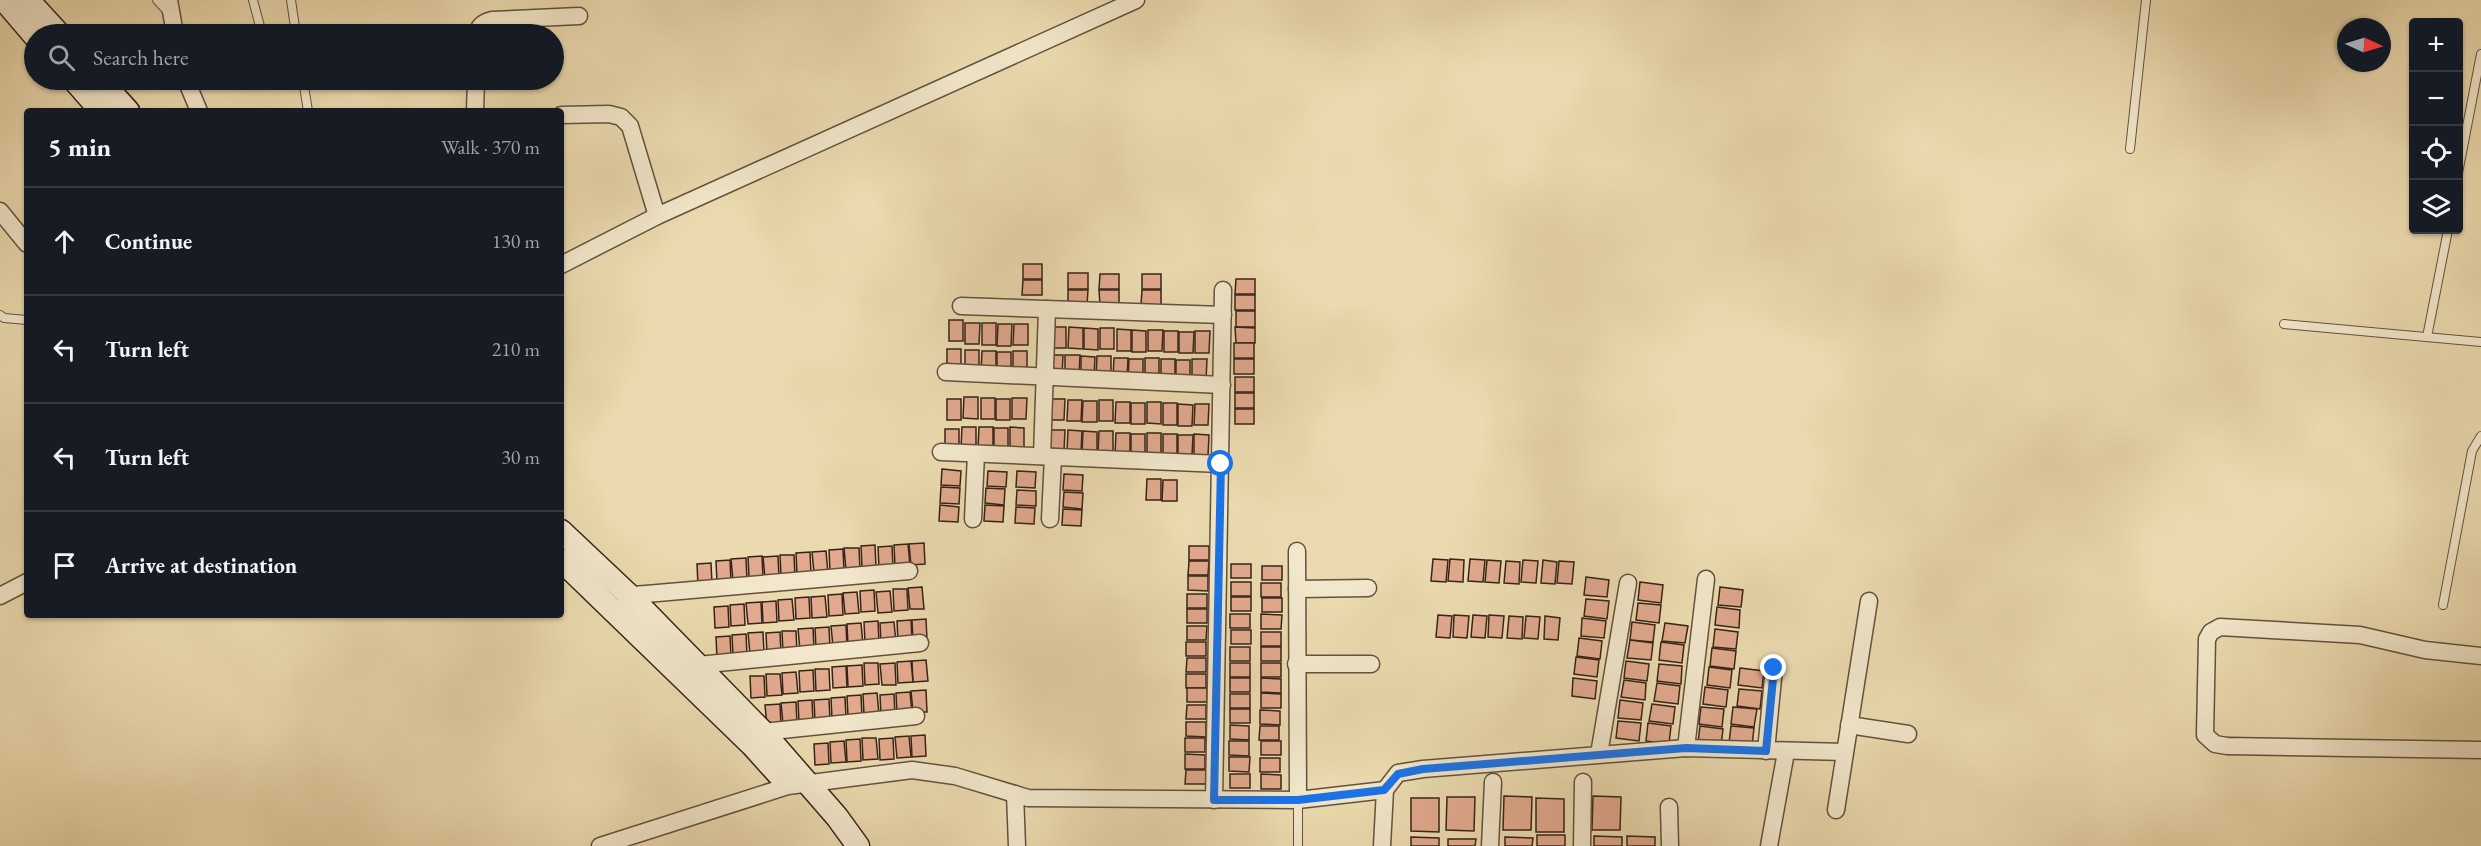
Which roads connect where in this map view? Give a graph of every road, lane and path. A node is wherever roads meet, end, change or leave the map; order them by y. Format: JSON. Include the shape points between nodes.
{"nodes":[{"id":1,"x":4,"y":0,"type":"edge"},
{"id":2,"x":28,"y":0,"type":"edge"},
{"id":3,"x":157,"y":0,"type":"edge"},
{"id":4,"x":253,"y":0,"type":"edge"},
{"id":5,"x":291,"y":0,"type":"edge"},
{"id":6,"x":1136,"y":0,"type":"edge"},
{"id":7,"x":2146,"y":0,"type":"edge"},
{"id":8,"x":170,"y":8,"type":"edge"},
{"id":9,"x":579,"y":16,"type":"dead end"},
{"id":10,"x":25,"y":24,"type":"edge"},
{"id":11,"x":50,"y":24,"type":"edge"},
{"id":12,"x":173,"y":24,"type":"edge"},
{"id":13,"x":259,"y":24,"type":"edge"},
{"id":14,"x":295,"y":24,"type":"edge"},
{"id":15,"x":482,"y":24,"type":"edge"},
{"id":16,"x":2481,"y":54,"type":"edge"},
{"id":17,"x":83,"y":90,"type":"edge"},
{"id":18,"x":109,"y":90,"type":"edge"},
{"id":19,"x":190,"y":90,"type":"edge"},
{"id":20,"x":305,"y":90,"type":"edge"},
{"id":21,"x":476,"y":90,"type":"edge"},
{"id":22,"x":98,"y":108,"type":"edge"},
{"id":23,"x":125,"y":108,"type":"edge"},
{"id":24,"x":198,"y":108,"type":"edge"},
{"id":25,"x":308,"y":108,"type":"edge"},
{"id":26,"x":475,"y":108,"type":"edge"},
{"id":27,"x":564,"y":115,"type":"edge"},
{"id":28,"x":2463,"y":147,"type":"edge"},
{"id":29,"x":2130,"y":149,"type":"dead end"},
{"id":30,"x":0,"y":211,"type":"edge"},
{"id":31,"x":657,"y":216,"type":"junction"},
{"id":32,"x":2447,"y":234,"type":"edge"},
{"id":33,"x":24,"y":240,"type":"edge"},
{"id":34,"x":564,"y":262,"type":"edge"},
{"id":35,"x":1223,"y":290,"type":"dead end"},
{"id":36,"x":961,"y":306,"type":"dead end"},
{"id":37,"x":1047,"y":309,"type":"junction"},
{"id":38,"x":0,"y":315,"type":"edge"},
{"id":39,"x":1223,"y":315,"type":"junction"},
{"id":40,"x":24,"y":319,"type":"edge"},
{"id":41,"x":2284,"y":324,"type":"dead end"},
{"id":42,"x":2427,"y":337,"type":"junction"},
{"id":43,"x":2481,"y":342,"type":"edge"},
{"id":44,"x":946,"y":372,"type":"dead end"},
{"id":45,"x":1045,"y":377,"type":"junction"},
{"id":46,"x":1222,"y":385,"type":"junction"},
{"id":47,"x":2481,"y":436,"type":"edge"},
{"id":48,"x":941,"y":452,"type":"dead end"},
{"id":49,"x":976,"y":454,"type":"junction"},
{"id":50,"x":1048,"y":457,"type":"junction"},
{"id":51,"x":1221,"y":464,"type":"junction"},
{"id":52,"x":973,"y":519,"type":"dead end"},
{"id":53,"x":1050,"y":519,"type":"dead end"},
{"id":54,"x":564,"y":534,"type":"edge"},
{"id":55,"x":1297,"y":551,"type":"dead end"},
{"id":56,"x":564,"y":563,"type":"edge"},
{"id":57,"x":909,"y":571,"type":"dead end"},
{"id":58,"x":1706,"y":579,"type":"dead end"},
{"id":59,"x":1628,"y":583,"type":"dead end"},
{"id":60,"x":24,"y":584,"type":"edge"},
{"id":61,"x":1368,"y":588,"type":"dead end"},
{"id":62,"x":1297,"y":589,"type":"junction"},
{"id":63,"x":0,"y":596,"type":"edge"},
{"id":64,"x":630,"y":597,"type":"junction"},
{"id":65,"x":1869,"y":601,"type":"dead end"},
{"id":66,"x":2444,"y":605,"type":"dead end"},
{"id":67,"x":615,"y":613,"type":"junction"},
{"id":68,"x":920,"y":643,"type":"dead end"},
{"id":69,"x":2481,"y":656,"type":"edge"},
{"id":70,"x":1296,"y":664,"type":"junction"},
{"id":71,"x":1371,"y":664,"type":"dead end"},
{"id":72,"x":698,"y":665,"type":"junction"},
{"id":73,"x":1774,"y":668,"type":"dead end"},
{"id":74,"x":916,"y":716,"type":"dead end"},
{"id":75,"x":1849,"y":725,"type":"junction"},
{"id":76,"x":763,"y":732,"type":"junction"},
{"id":77,"x":1908,"y":734,"type":"dead end"},
{"id":78,"x":1686,"y":748,"type":"junction"},
{"id":79,"x":2481,"y":750,"type":"edge"},
{"id":80,"x":1766,"y":751,"type":"junction"},
{"id":81,"x":1790,"y":752,"type":"junction"},
{"id":82,"x":1844,"y":752,"type":"junction"},
{"id":83,"x":1599,"y":754,"type":"junction"},
{"id":84,"x":1493,"y":782,"type":"dead end"},
{"id":85,"x":1582,"y":782,"type":"dead end"},
{"id":86,"x":797,"y":785,"type":"junction"},
{"id":87,"x":1384,"y":790,"type":"junction"},
{"id":88,"x":1015,"y":794,"type":"junction"},
{"id":89,"x":1214,"y":800,"type":"junction"},
{"id":90,"x":1298,"y":800,"type":"junction"},
{"id":91,"x":1669,"y":807,"type":"dead end"},
{"id":92,"x":1836,"y":810,"type":"dead end"},
{"id":93,"x":600,"y":846,"type":"edge"},
{"id":94,"x":839,"y":846,"type":"edge"},
{"id":95,"x":858,"y":846,"type":"edge"},
{"id":96,"x":1017,"y":846,"type":"edge"},
{"id":97,"x":1298,"y":846,"type":"edge"},
{"id":98,"x":1382,"y":846,"type":"edge"},
{"id":99,"x":1490,"y":846,"type":"edge"},
{"id":100,"x":1582,"y":846,"type":"edge"},
{"id":101,"x":1670,"y":846,"type":"edge"},
{"id":102,"x":1769,"y":846,"type":"edge"}],
"edges":[{"from":1,"to":10,"type":"street"},
{"from":2,"to":11,"type":"street"},
{"from":3,"to":8,"type":"lane"},
{"from":4,"to":13,"type":"lane"},
{"from":5,"to":14,"type":"lane"},
{"from":6,"to":31,"type":"street"},
{"from":7,"to":29,"type":"lane"},
{"from":8,"to":12,"type":"street"},
{"from":9,"to":15,"type":"street","via":[[492,20]]},
{"from":16,"to":28,"type":"lane"},
{"from":17,"to":22,"type":"street"},
{"from":18,"to":23,"type":"street"},
{"from":19,"to":24,"type":"street"},
{"from":20,"to":25,"type":"lane"},
{"from":21,"to":26,"type":"street"},
{"from":27,"to":31,"type":"street","via":[[609,114],[621,117],[630,126]]},
{"from":30,"to":33,"type":"street"},
{"from":31,"to":34,"type":"street"},
{"from":32,"to":42,"type":"lane"},
{"from":35,"to":39,"type":"street"},
{"from":36,"to":37,"type":"street"},
{"from":37,"to":39,"type":"street"},
{"from":37,"to":45,"type":"street"},
{"from":38,"to":40,"type":"lane"},
{"from":39,"to":46,"type":"street"},
{"from":41,"to":42,"type":"lane"},
{"from":42,"to":43,"type":"lane"},
{"from":44,"to":45,"type":"street"},
{"from":45,"to":46,"type":"street"},
{"from":45,"to":50,"type":"street"},
{"from":46,"to":51,"type":"street"},
{"from":47,"to":66,"type":"lane","via":[[2472,451]]},
{"from":48,"to":49,"type":"street"},
{"from":49,"to":50,"type":"street"},
{"from":49,"to":52,"type":"street"},
{"from":50,"to":51,"type":"street"},
{"from":50,"to":53,"type":"street"},
{"from":51,"to":89,"type":"street"},
{"from":54,"to":64,"type":"street"},
{"from":55,"to":62,"type":"street"},
{"from":56,"to":67,"type":"street"},
{"from":57,"to":64,"type":"street"},
{"from":58,"to":78,"type":"street"},
{"from":59,"to":83,"type":"street"},
{"from":60,"to":63,"type":"street"},
{"from":61,"to":62,"type":"street"},
{"from":62,"to":70,"type":"street"},
{"from":64,"to":67,"type":"street"},
{"from":64,"to":72,"type":"street"},
{"from":65,"to":75,"type":"street"},
{"from":67,"to":86,"type":"street","via":[[773,767]]},
{"from":68,"to":72,"type":"street"},
{"from":69,"to":79,"type":"street","via":[[2425,650],[2360,635],[2220,627],[2207,639],[2205,735],[2215,744],[2227,746]]},
{"from":70,"to":71,"type":"street"},
{"from":70,"to":90,"type":"street"},
{"from":72,"to":76,"type":"street"},
{"from":73,"to":80,"type":"street"},
{"from":74,"to":76,"type":"street"},
{"from":75,"to":77,"type":"street"},
{"from":75,"to":82,"type":"street"},
{"from":76,"to":86,"type":"street"},
{"from":78,"to":80,"type":"street"},
{"from":78,"to":83,"type":"street"},
{"from":80,"to":81,"type":"street"},
{"from":81,"to":82,"type":"street"},
{"from":81,"to":102,"type":"street"},
{"from":82,"to":92,"type":"street"},
{"from":83,"to":87,"type":"street","via":[[1423,769],[1398,774]]},
{"from":84,"to":99,"type":"street"},
{"from":85,"to":100,"type":"street"},
{"from":86,"to":88,"type":"street","via":[[912,770],[955,776]]},
{"from":86,"to":93,"type":"street"},
{"from":86,"to":94,"type":"street"},
{"from":86,"to":95,"type":"street","via":[[837,818]]},
{"from":87,"to":90,"type":"street"},
{"from":87,"to":98,"type":"street"},
{"from":88,"to":89,"type":"street","via":[[1028,798]]},
{"from":88,"to":96,"type":"street"},
{"from":89,"to":90,"type":"street"},
{"from":90,"to":97,"type":"lane"},
{"from":91,"to":101,"type":"street"}]}
